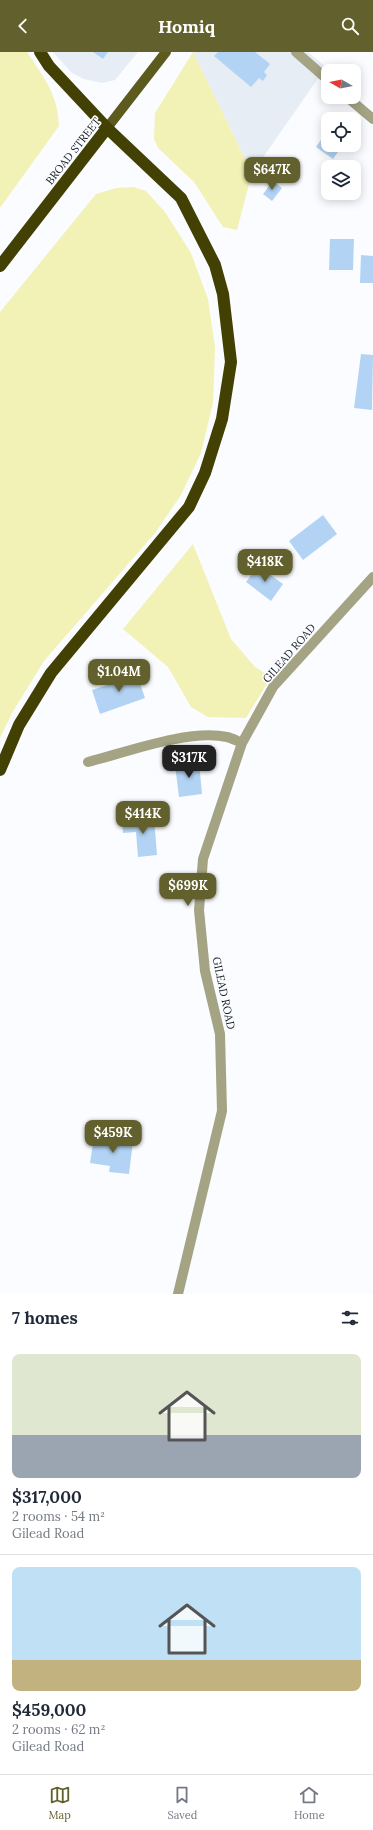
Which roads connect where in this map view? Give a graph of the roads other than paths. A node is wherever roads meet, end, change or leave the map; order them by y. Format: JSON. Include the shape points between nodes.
{"nodes":[{"id":1,"x":40,"y":52,"type":"edge"},
{"id":2,"x":166,"y":52,"type":"edge"},
{"id":3,"x":296,"y":52,"type":"edge"},
{"id":4,"x":321,"y":74,"type":"edge"},
{"id":5,"x":355,"y":104,"type":"edge"},
{"id":6,"x":373,"y":119,"type":"edge"},
{"id":7,"x":107,"y":128,"type":"junction"},
{"id":8,"x":0,"y":266,"type":"edge"},
{"id":9,"x":373,"y":577,"type":"edge"},
{"id":10,"x":242,"y":743,"type":"junction"},
{"id":11,"x":88,"y":762,"type":"dead end"},
{"id":12,"x":0,"y":770,"type":"edge"},
{"id":13,"x":178,"y":1294,"type":"edge"}],
"edges":[{"from":1,"to":7,"type":"highway","via":[[49,66]]},
{"from":2,"to":7,"type":"main road","name":"BROAD STREET"},
{"from":3,"to":4,"type":"street"},
{"from":5,"to":6,"type":"street"},
{"from":7,"to":8,"type":"highway","name":"BROAD STREET"},
{"from":7,"to":12,"type":"highway","via":[[181,198],[215,265],[223,294],[231,362],[222,419],[205,473],[190,507],[51,673],[19,725]]},
{"from":9,"to":10,"type":"street","name":"GILEAD ROAD","via":[[273,687]]},
{"from":10,"to":11,"type":"street","via":[[228,737],[207,735],[175,739]]},
{"from":10,"to":13,"type":"street","name":"GILEAD ROAD","via":[[203,859],[199,910],[205,971],[220,1034],[222,1111]]}]}
